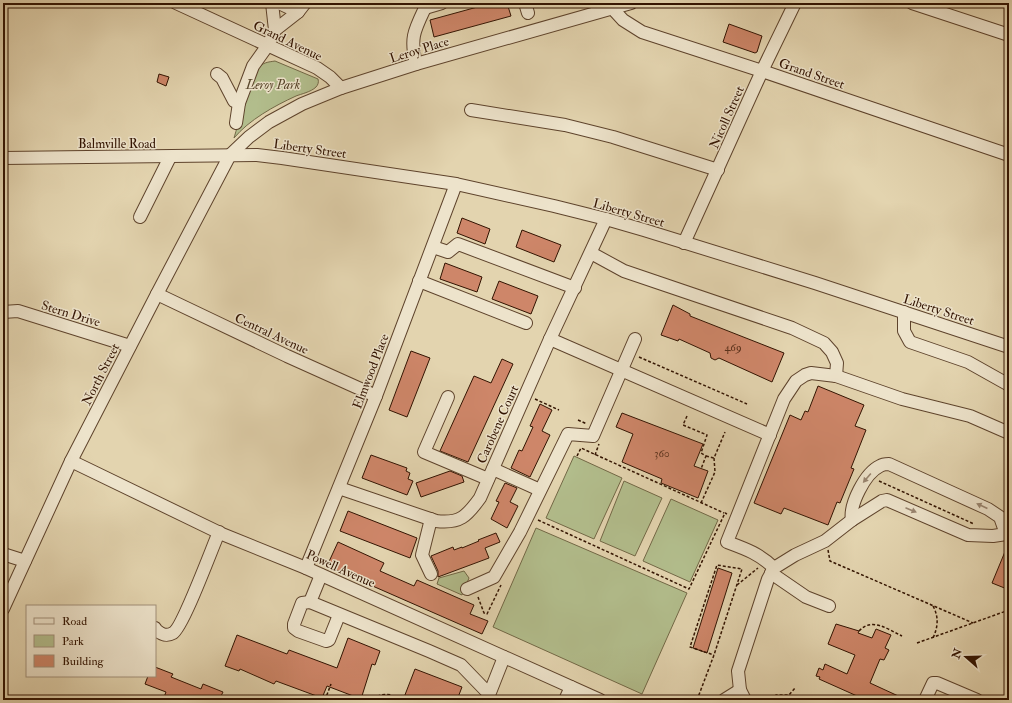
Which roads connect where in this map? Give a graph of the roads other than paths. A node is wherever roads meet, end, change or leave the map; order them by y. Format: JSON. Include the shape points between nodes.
{"nodes":[{"id":1,"x":272,"y":3,"type":"edge"},
{"id":2,"x":279,"y":3,"type":"edge"},
{"id":3,"x":442,"y":3,"type":"edge"},
{"id":4,"x":631,"y":3,"type":"edge"},
{"id":5,"x":795,"y":3,"type":"edge"},
{"id":6,"x":912,"y":3,"type":"edge"},
{"id":7,"x":180,"y":4,"type":"edge"},
{"id":8,"x":426,"y":5,"type":"edge"},
{"id":9,"x":302,"y":7,"type":"edge"},
{"id":10,"x":612,"y":8,"type":"junction"},
{"id":11,"x":275,"y":30,"type":"junction"},
{"id":12,"x":1009,"y":35,"type":"edge"},
{"id":13,"x":268,"y":45,"type":"junction"},
{"id":14,"x":416,"y":64,"type":"junction"},
{"id":15,"x":762,"y":71,"type":"junction"},
{"id":16,"x":217,"y":74,"type":"dead end"},
{"id":17,"x":341,"y":88,"type":"junction"},
{"id":18,"x":240,"y":102,"type":"junction"},
{"id":19,"x":471,"y":110,"type":"dead end"},
{"id":20,"x":236,"y":123,"type":"dead end"},
{"id":21,"x":1009,"y":154,"type":"edge"},
{"id":22,"x":230,"y":155,"type":"junction"},
{"id":23,"x":170,"y":157,"type":"junction"},
{"id":24,"x":3,"y":158,"type":"edge"},
{"id":25,"x":718,"y":170,"type":"junction"},
{"id":26,"x":456,"y":184,"type":"junction"},
{"id":27,"x":140,"y":217,"type":"dead end"},
{"id":28,"x":606,"y":219,"type":"junction"},
{"id":29,"x":684,"y":243,"type":"junction"},
{"id":30,"x":433,"y":247,"type":"junction"},
{"id":31,"x":591,"y":253,"type":"junction"},
{"id":32,"x":419,"y":281,"type":"junction"},
{"id":33,"x":575,"y":288,"type":"junction"},
{"id":34,"x":157,"y":294,"type":"junction"},
{"id":35,"x":3,"y":312,"type":"edge"},
{"id":36,"x":904,"y":312,"type":"junction"},
{"id":37,"x":526,"y":323,"type":"dead end"},
{"id":38,"x":550,"y":339,"type":"junction"},
{"id":39,"x":635,"y":339,"type":"dead end"},
{"id":40,"x":130,"y":346,"type":"junction"},
{"id":41,"x":1009,"y":347,"type":"edge"},
{"id":42,"x":622,"y":371,"type":"junction"},
{"id":43,"x":836,"y":376,"type":"junction"},
{"id":44,"x":1009,"y":385,"type":"edge"},
{"id":45,"x":376,"y":396,"type":"junction"},
{"id":46,"x":448,"y":398,"type":"dead end"},
{"id":47,"x":1009,"y":433,"type":"edge"},
{"id":48,"x":770,"y":435,"type":"junction"},
{"id":49,"x":71,"y":461,"type":"junction"},
{"id":50,"x":490,"y":474,"type":"junction"},
{"id":51,"x":339,"y":488,"type":"junction"},
{"id":52,"x":540,"y":490,"type":"junction"},
{"id":53,"x":431,"y":519,"type":"junction"},
{"id":54,"x":852,"y":520,"type":"junction"},
{"id":55,"x":219,"y":532,"type":"junction"},
{"id":56,"x":1008,"y":534,"type":"edge"},
{"id":57,"x":3,"y":554,"type":"edge"},
{"id":58,"x":25,"y":561,"type":"junction"},
{"id":59,"x":306,"y":568,"type":"junction"},
{"id":60,"x":772,"y":571,"type":"junction"},
{"id":61,"x":431,"y":574,"type":"dead end"},
{"id":62,"x":321,"y":575,"type":"junction"},
{"id":63,"x":467,"y":589,"type":"dead end"},
{"id":64,"x":310,"y":602,"type":"junction"},
{"id":65,"x":4,"y":605,"type":"edge"},
{"id":66,"x":829,"y":606,"type":"dead end"},
{"id":67,"x":338,"y":615,"type":"junction"},
{"id":68,"x":156,"y":630,"type":"edge"},
{"id":69,"x":504,"y":657,"type":"junction"},
{"id":70,"x":571,"y":687,"type":"junction"},
{"id":71,"x":955,"y":696,"type":"edge"},
{"id":72,"x":488,"y":697,"type":"edge"},
{"id":73,"x":744,"y":698,"type":"edge"},
{"id":74,"x":565,"y":700,"type":"edge"},
{"id":75,"x":600,"y":700,"type":"edge"},
{"id":76,"x":724,"y":700,"type":"edge"},
{"id":77,"x":925,"y":700,"type":"edge"},
{"id":78,"x":976,"y":700,"type":"edge"}],
"edges":[{"from":1,"to":11,"type":"street"},
{"from":2,"to":9,"type":"street"},
{"from":3,"to":8,"type":"street"},
{"from":4,"to":10,"type":"street","name":"Leroy Place"},
{"from":5,"to":15,"type":"street","name":"Nicoll Street"},
{"from":6,"to":12,"type":"street"},
{"from":7,"to":13,"type":"street","name":"Grand Avenue"},
{"from":8,"to":14,"type":"street","via":[[413,35]]},
{"from":9,"to":11,"type":"street"},
{"from":10,"to":14,"type":"street","name":"Leroy Place"},
{"from":10,"to":15,"type":"street","name":"Grand Street","via":[[623,20],[642,32]]},
{"from":11,"to":13,"type":"street"},
{"from":13,"to":17,"type":"street","name":"Grand Avenue","via":[[317,68]]},
{"from":13,"to":18,"type":"street","via":[[253,66]]},
{"from":14,"to":17,"type":"street","name":"Leroy Place"},
{"from":15,"to":21,"type":"street","name":"Grand Street"},
{"from":15,"to":25,"type":"street","name":"Nicoll Street"},
{"from":16,"to":18,"type":"street","via":[[222,78],[234,101]]},
{"from":17,"to":22,"type":"street","name":"Leroy Place","via":[[302,104],[269,122]]},
{"from":18,"to":20,"type":"street"},
{"from":19,"to":25,"type":"street","via":[[572,127]]},
{"from":22,"to":23,"type":"street","name":"Balmville Road"},
{"from":22,"to":26,"type":"street","name":"Liberty Street","via":[[282,158]]},
{"from":22,"to":34,"type":"street","name":"North Street"},
{"from":23,"to":24,"type":"street","name":"Balmville Road"},
{"from":23,"to":27,"type":"street"},
{"from":25,"to":29,"type":"street","name":"Nicoll Street"},
{"from":26,"to":28,"type":"street","name":"Liberty Street"},
{"from":26,"to":30,"type":"street","name":"Elmwood Place"},
{"from":28,"to":29,"type":"street","name":"Liberty Street"},
{"from":28,"to":31,"type":"street","name":"Carobene Court"},
{"from":29,"to":36,"type":"street","name":"Liberty Street"},
{"from":30,"to":32,"type":"street","name":"Elmwood Place"},
{"from":30,"to":33,"type":"street","via":[[448,252],[458,244]]},
{"from":31,"to":33,"type":"street","name":"Carobene Court"},
{"from":31,"to":43,"type":"street","via":[[624,271],[792,328],[824,343],[837,363]]},
{"from":32,"to":37,"type":"street"},
{"from":32,"to":45,"type":"street","name":"Elmwood Place"},
{"from":33,"to":38,"type":"street","name":"Carobene Court"},
{"from":34,"to":40,"type":"street","name":"North Street"},
{"from":34,"to":45,"type":"street","name":"Central Avenue"},
{"from":35,"to":40,"type":"street","name":"Stern Drive","via":[[18,311]]},
{"from":36,"to":41,"type":"street","name":"Liberty Street"},
{"from":36,"to":44,"type":"street","via":[[904,332],[910,342],[968,362]]},
{"from":38,"to":42,"type":"street"},
{"from":38,"to":50,"type":"street","name":"Carobene Court"},
{"from":39,"to":42,"type":"street"},
{"from":40,"to":49,"type":"street","name":"North Street"},
{"from":42,"to":48,"type":"street"},
{"from":42,"to":52,"type":"street","via":[[594,436],[568,434]]},
{"from":43,"to":47,"type":"street","via":[[902,399],[970,416]]},
{"from":43,"to":48,"type":"street","via":[[811,373],[796,381],[784,400]]},
{"from":45,"to":51,"type":"street","name":"Elmwood Place"},
{"from":46,"to":50,"type":"street","via":[[424,452]]},
{"from":48,"to":60,"type":"street","via":[[728,542],[756,553]]},
{"from":49,"to":55,"type":"street","name":"Powell Avenue"},
{"from":49,"to":58,"type":"street","name":"North Street"},
{"from":50,"to":52,"type":"street"},
{"from":50,"to":53,"type":"street","name":"Carobene Court","via":[[480,498],[469,513],[458,521]]},
{"from":51,"to":53,"type":"street","name":"Carobene Court"},
{"from":51,"to":59,"type":"street","name":"Elmwood Place"},
{"from":52,"to":63,"type":"street","via":[[494,577]]},
{"from":53,"to":61,"type":"street","via":[[422,556]]},
{"from":54,"to":56,"type":"street","one_way":true,"via":[[887,500],[968,535]]},
{"from":56,"to":54,"type":"street","one_way":true,"via":[[1000,517],[988,509],[890,464],[880,466],[861,485],[850,513]]},
{"from":54,"to":60,"type":"street","via":[[825,541],[795,555]]},
{"from":55,"to":59,"type":"street","name":"Powell Avenue"},
{"from":55,"to":68,"type":"street","via":[[177,630],[164,635]]},
{"from":57,"to":58,"type":"street"},
{"from":58,"to":65,"type":"street","name":"North Street"},
{"from":59,"to":62,"type":"street","name":"Powell Avenue"},
{"from":60,"to":66,"type":"street","via":[[806,597]]},
{"from":60,"to":73,"type":"street","via":[[738,671]]},
{"from":62,"to":64,"type":"street"},
{"from":62,"to":69,"type":"street","name":"Powell Avenue"},
{"from":64,"to":67,"type":"street"},
{"from":64,"to":67,"type":"street","via":[[302,603],[294,624],[298,631],[329,640]]},
{"from":67,"to":72,"type":"street","via":[[461,665]]},
{"from":69,"to":70,"type":"street","name":"Powell Avenue"},
{"from":69,"to":72,"type":"street"},
{"from":70,"to":74,"type":"street"},
{"from":70,"to":75,"type":"street","name":"Powell Avenue"},
{"from":71,"to":77,"type":"street","via":[[938,683],[933,684]]},
{"from":71,"to":78,"type":"street"},
{"from":73,"to":76,"type":"street"}]}
